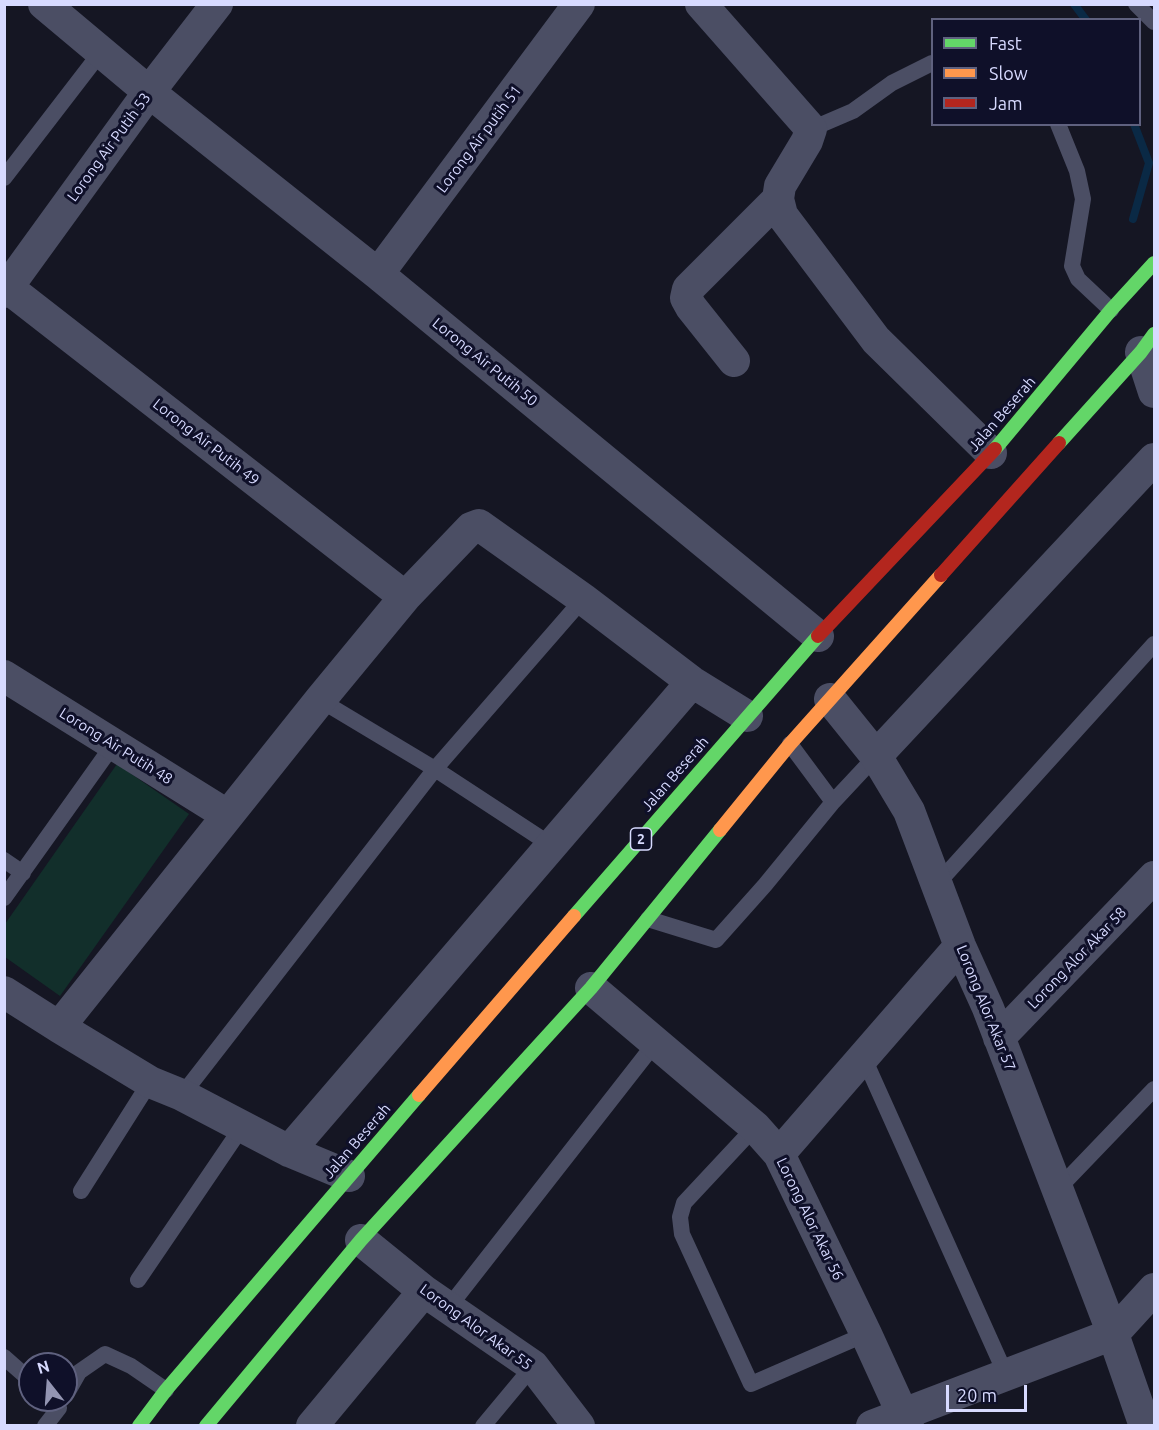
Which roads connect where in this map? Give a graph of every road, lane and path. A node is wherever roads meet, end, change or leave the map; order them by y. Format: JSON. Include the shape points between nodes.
{"nodes":[{"id":1,"x":218,"y":4,"type":"edge"},
{"id":2,"x":579,"y":4,"type":"edge"},
{"id":3,"x":701,"y":4,"type":"edge"},
{"id":4,"x":1136,"y":4,"type":"edge"},
{"id":5,"x":50,"y":6,"type":"edge"},
{"id":6,"x":1155,"y":22,"type":"edge"},
{"id":7,"x":101,"y":52,"type":"junction"},
{"id":8,"x":931,"y":64,"type":"edge"},
{"id":9,"x":149,"y":92,"type":"junction"},
{"id":10,"x":1059,"y":126,"type":"edge"},
{"id":11,"x":811,"y":129,"type":"junction"},
{"id":12,"x":4,"y":178,"type":"edge"},
{"id":13,"x":778,"y":199,"type":"junction"},
{"id":14,"x":1155,"y":264,"type":"edge"},
{"id":15,"x":378,"y":274,"type":"junction"},
{"id":16,"x":6,"y":290,"type":"edge"},
{"id":17,"x":1112,"y":310,"type":"junction"},
{"id":18,"x":1148,"y":343,"type":"edge"},
{"id":19,"x":734,"y":361,"type":"dead end"},
{"id":20,"x":1155,"y":392,"type":"edge"},
{"id":21,"x":991,"y":453,"type":"junction"},
{"id":22,"x":1155,"y":459,"type":"edge"},
{"id":23,"x":405,"y":597,"type":"junction"},
{"id":24,"x":583,"y":599,"type":"junction"},
{"id":25,"x":818,"y":636,"type":"junction"},
{"id":26,"x":1155,"y":644,"type":"edge"},
{"id":27,"x":4,"y":676,"type":"edge"},
{"id":28,"x":692,"y":682,"type":"junction"},
{"id":29,"x":830,"y":699,"type":"junction"},
{"id":30,"x":320,"y":700,"type":"junction"},
{"id":31,"x":747,"y":716,"type":"junction"},
{"id":32,"x":790,"y":744,"type":"junction"},
{"id":33,"x":113,"y":745,"type":"junction"},
{"id":34,"x":876,"y":756,"type":"junction"},
{"id":35,"x":435,"y":769,"type":"junction"},
{"id":36,"x":833,"y":802,"type":"junction"},
{"id":37,"x":227,"y":815,"type":"junction"},
{"id":38,"x":551,"y":846,"type":"junction"},
{"id":39,"x":4,"y":860,"type":"edge"},
{"id":40,"x":22,"y":873,"type":"junction"},
{"id":41,"x":1155,"y":877,"type":"edge"},
{"id":42,"x":938,"y":883,"type":"junction"},
{"id":43,"x":4,"y":898,"type":"edge"},
{"id":44,"x":648,"y":919,"type":"junction"},
{"id":45,"x":960,"y":946,"type":"junction"},
{"id":46,"x":591,"y":988,"type":"junction"},
{"id":47,"x":4,"y":992,"type":"edge"},
{"id":48,"x":59,"y":1027,"type":"junction"},
{"id":49,"x":999,"y":1038,"type":"junction"},
{"id":50,"x":656,"y":1042,"type":"junction"},
{"id":51,"x":863,"y":1056,"type":"junction"},
{"id":52,"x":150,"y":1082,"type":"junction"},
{"id":53,"x":1155,"y":1089,"type":"edge"},
{"id":54,"x":182,"y":1095,"type":"junction"},
{"id":55,"x":243,"y":1127,"type":"junction"},
{"id":56,"x":754,"y":1127,"type":"junction"},
{"id":57,"x":289,"y":1151,"type":"junction"},
{"id":58,"x":778,"y":1154,"type":"junction"},
{"id":59,"x":349,"y":1176,"type":"junction"},
{"id":60,"x":1057,"y":1190,"type":"junction"},
{"id":61,"x":81,"y":1191,"type":"dead end"},
{"id":62,"x":361,"y":1240,"type":"junction"},
{"id":63,"x":138,"y":1280,"type":"dead end"},
{"id":64,"x":1155,"y":1289,"type":"edge"},
{"id":65,"x":436,"y":1299,"type":"junction"},
{"id":66,"x":866,"y":1334,"type":"junction"},
{"id":67,"x":1113,"y":1334,"type":"junction"},
{"id":68,"x":4,"y":1357,"type":"edge"},
{"id":69,"x":532,"y":1366,"type":"junction"},
{"id":70,"x":18,"y":1369,"type":"edge"},
{"id":71,"x":78,"y":1374,"type":"edge"},
{"id":72,"x":1006,"y":1375,"type":"junction"},
{"id":73,"x":166,"y":1390,"type":"junction"},
{"id":74,"x":53,"y":1412,"type":"edge"},
{"id":75,"x":906,"y":1419,"type":"edge"},
{"id":76,"x":45,"y":1425,"type":"edge"},
{"id":77,"x":139,"y":1425,"type":"edge"},
{"id":78,"x":206,"y":1425,"type":"edge"},
{"id":79,"x":312,"y":1425,"type":"edge"},
{"id":80,"x":483,"y":1425,"type":"edge"},
{"id":81,"x":579,"y":1425,"type":"edge"},
{"id":82,"x":872,"y":1425,"type":"edge"},
{"id":83,"x":1145,"y":1425,"type":"edge"}],
"edges":[{"from":1,"to":9,"type":"street","name":"Lorong Air Putih 53"},
{"from":2,"to":15,"type":"street","name":"Lorong Air putih 51"},
{"from":3,"to":11,"type":"street"},
{"from":4,"to":6,"type":"lane"},
{"from":5,"to":7,"type":"street","name":"Lorong Air Putih 50"},
{"from":7,"to":9,"type":"street","name":"Lorong Air Putih 50"},
{"from":7,"to":12,"type":"lane"},
{"from":8,"to":11,"type":"lane","via":[[892,83],[853,111]]},
{"from":9,"to":15,"type":"street","name":"Lorong Air Putih 50"},
{"from":9,"to":16,"type":"street","name":"Lorong Air Putih 53"},
{"from":10,"to":17,"type":"lane","via":[[1077,171],[1083,199],[1072,266],[1078,279]]},
{"from":11,"to":13,"type":"street","via":[[780,186]]},
{"from":13,"to":19,"type":"street","via":[[688,289],[686,298],[691,307]]},
{"from":13,"to":21,"type":"street","via":[[782,215],[876,340]]},
{"from":14,"to":17,"type":"highway","name":"Jalan Beserah","number":"2"},
{"from":15,"to":25,"type":"street","name":"Lorong Air Putih 50"},
{"from":16,"to":23,"type":"street","name":"Lorong Air Putih 49"},
{"from":17,"to":21,"type":"highway","name":"Jalan Beserah","number":"2"},
{"from":18,"to":20,"type":"street"},
{"from":18,"to":29,"type":"highway"},
{"from":21,"to":25,"type":"highway","name":"Jalan Beserah","number":"2"},
{"from":22,"to":34,"type":"street"},
{"from":23,"to":24,"type":"street","via":[[471,528],[479,525]]},
{"from":23,"to":30,"type":"street"},
{"from":24,"to":28,"type":"street"},
{"from":24,"to":35,"type":"lane"},
{"from":25,"to":31,"type":"highway","name":"Jalan Beserah","number":"2"},
{"from":26,"to":42,"type":"lane"},
{"from":27,"to":33,"type":"street","name":"Lorong Air Putih 48"},
{"from":28,"to":31,"type":"street"},
{"from":28,"to":38,"type":"street"},
{"from":29,"to":32,"type":"highway"},
{"from":29,"to":34,"type":"street","name":"Lorong Alor Akar 57"},
{"from":30,"to":35,"type":"lane"},
{"from":30,"to":37,"type":"street"},
{"from":31,"to":59,"type":"highway","name":"Jalan Beserah","number":"2"},
{"from":32,"to":36,"type":"lane"},
{"from":32,"to":44,"type":"highway"},
{"from":33,"to":37,"type":"street","name":"Lorong Air Putih 48"},
{"from":33,"to":40,"type":"lane"},
{"from":34,"to":36,"type":"lane"},
{"from":34,"to":42,"type":"street","name":"Lorong Alor Akar 57","via":[[909,811]]},
{"from":35,"to":38,"type":"lane"},
{"from":35,"to":54,"type":"lane"},
{"from":36,"to":44,"type":"lane","via":[[716,940]]},
{"from":37,"to":48,"type":"street"},
{"from":38,"to":57,"type":"street"},
{"from":39,"to":40,"type":"lane"},
{"from":40,"to":43,"type":"lane"},
{"from":41,"to":49,"type":"street","name":"Lorong Alor Akar 58"},
{"from":42,"to":45,"type":"street","name":"Lorong Alor Akar 57"},
{"from":44,"to":46,"type":"highway"},
{"from":45,"to":49,"type":"street","name":"Lorong Alor Akar 57"},
{"from":45,"to":51,"type":"street"},
{"from":46,"to":50,"type":"street","name":"Lorong Alor Akar 56"},
{"from":46,"to":62,"type":"highway"},
{"from":47,"to":48,"type":"street"},
{"from":48,"to":52,"type":"street"},
{"from":49,"to":60,"type":"street","name":"Lorong Alor Akar 57"},
{"from":50,"to":56,"type":"street","name":"Lorong Alor Akar 56"},
{"from":50,"to":65,"type":"lane"},
{"from":51,"to":58,"type":"street"},
{"from":51,"to":72,"type":"lane"},
{"from":52,"to":54,"type":"street"},
{"from":52,"to":61,"type":"lane"},
{"from":53,"to":60,"type":"lane"},
{"from":54,"to":55,"type":"street"},
{"from":55,"to":57,"type":"street"},
{"from":55,"to":63,"type":"lane"},
{"from":56,"to":58,"type":"street","name":"Lorong Alor Akar 56"},
{"from":56,"to":66,"type":"lane","via":[[684,1203],[680,1217],[682,1234],[751,1384]]},
{"from":57,"to":59,"type":"street"},
{"from":58,"to":66,"type":"street","name":"Lorong Alor Akar 56"},
{"from":59,"to":73,"type":"highway","name":"Jalan Beserah","number":"2"},
{"from":60,"to":67,"type":"street","name":"Lorong Alor Akar 57"},
{"from":62,"to":65,"type":"street","name":"Lorong Alor Akar 55"},
{"from":62,"to":78,"type":"highway"},
{"from":64,"to":67,"type":"street"},
{"from":65,"to":69,"type":"street","name":"Lorong Alor Akar 55"},
{"from":65,"to":79,"type":"street"},
{"from":66,"to":75,"type":"street","name":"Lorong Alor Akar 56"},
{"from":67,"to":72,"type":"street"},
{"from":67,"to":83,"type":"street","name":"Lorong Alor Akar 57"},
{"from":68,"to":70,"type":"lane"},
{"from":69,"to":80,"type":"lane"},
{"from":69,"to":81,"type":"street","name":"Lorong Alor Akar 55"},
{"from":71,"to":73,"type":"lane","via":[[105,1354]]},
{"from":72,"to":75,"type":"street"},
{"from":73,"to":77,"type":"highway","name":"Jalan Beserah","number":"2"},
{"from":74,"to":76,"type":"lane"},
{"from":75,"to":82,"type":"street"}]}
